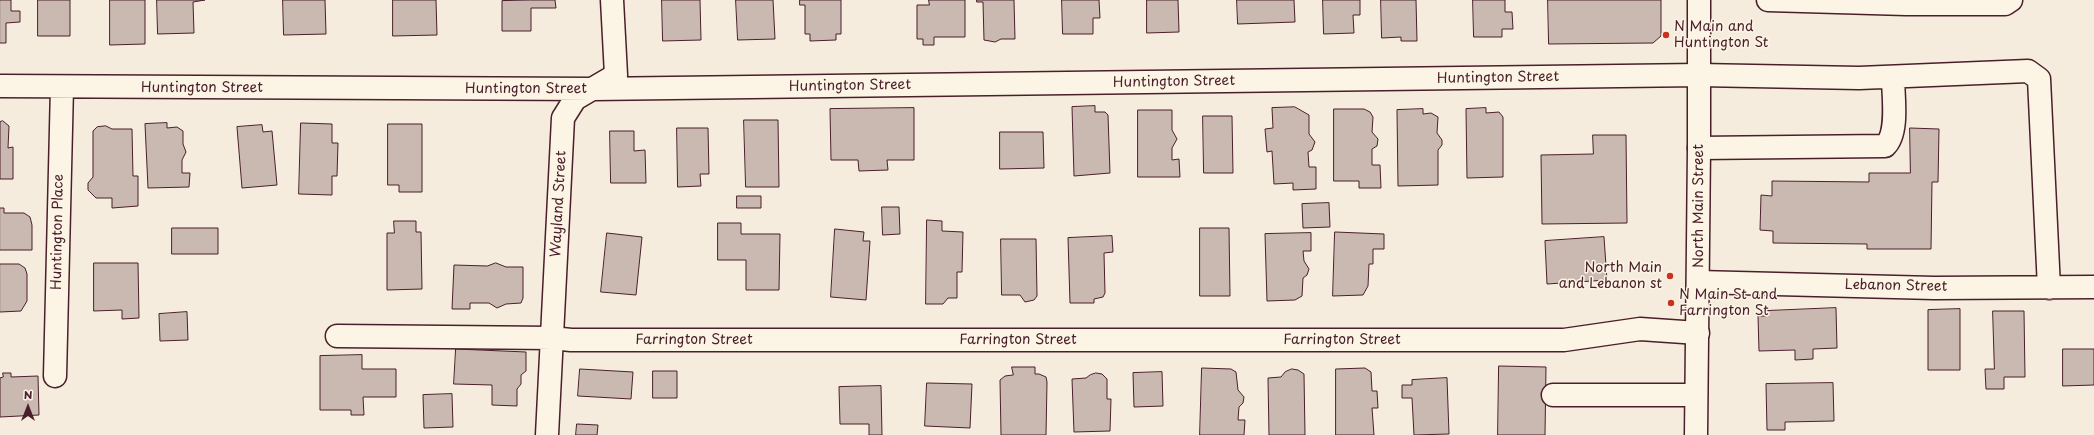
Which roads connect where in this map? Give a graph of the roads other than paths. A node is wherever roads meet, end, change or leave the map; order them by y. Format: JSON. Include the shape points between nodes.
{"nodes":[{"id":1,"x":612,"y":0,"type":"edge"},
{"id":2,"x":1699,"y":0,"type":"edge"},
{"id":3,"x":1768,"y":0,"type":"edge"},
{"id":4,"x":2011,"y":0,"type":"edge"},
{"id":5,"x":1905,"y":2,"type":"edge"},
{"id":6,"x":1700,"y":75,"type":"junction"},
{"id":7,"x":1893,"y":77,"type":"junction"},
{"id":8,"x":0,"y":86,"type":"edge"},
{"id":9,"x":62,"y":87,"type":"junction"},
{"id":10,"x":593,"y":90,"type":"junction"},
{"id":11,"x":1700,"y":148,"type":"junction"},
{"id":12,"x":1698,"y":282,"type":"junction"},
{"id":13,"x":2094,"y":287,"type":"edge"},
{"id":14,"x":2049,"y":288,"type":"junction"},
{"id":15,"x":1698,"y":333,"type":"junction"},
{"id":16,"x":337,"y":336,"type":"dead end"},
{"id":17,"x":552,"y":338,"type":"junction"},
{"id":18,"x":55,"y":376,"type":"dead end"},
{"id":19,"x":1553,"y":395,"type":"dead end"},
{"id":20,"x":1696,"y":395,"type":"junction"},
{"id":21,"x":547,"y":435,"type":"edge"},
{"id":22,"x":1696,"y":435,"type":"edge"}],
"edges":[{"from":1,"to":10,"type":"street","name":"Wayland Street","via":[[616,75]]},
{"from":2,"to":6,"type":"street","name":"North Main Street"},
{"from":3,"to":5,"type":"street"},
{"from":4,"to":5,"type":"street","via":[[2005,4]]},
{"from":6,"to":7,"type":"street","name":"Huntington Street"},
{"from":6,"to":10,"type":"street","name":"Huntington Street"},
{"from":6,"to":11,"type":"street","name":"North Main Street"},
{"from":7,"to":11,"type":"street","via":[[1893,126],[1890,140],[1885,146]]},
{"from":7,"to":14,"type":"street","name":"Huntington Street","via":[[2028,71],[2039,79]]},
{"from":8,"to":9,"type":"street","name":"Huntington Street"},
{"from":9,"to":10,"type":"street","name":"Huntington Street"},
{"from":9,"to":18,"type":"street","name":"Huntington Place"},
{"from":10,"to":17,"type":"street","name":"Wayland Street","via":[[575,99],[564,118]]},
{"from":11,"to":12,"type":"street","name":"North Main Street"},
{"from":12,"to":14,"type":"street","name":"Lebanon Street"},
{"from":12,"to":15,"type":"street","name":"North Main Street"},
{"from":13,"to":14,"type":"street","name":"Lebanon Street"},
{"from":15,"to":17,"type":"street","name":"Farrington Street","via":[[1640,329],[1564,340]]},
{"from":15,"to":20,"type":"street","name":"North Main Street"},
{"from":16,"to":17,"type":"street","name":"Farrington Street"},
{"from":17,"to":21,"type":"street","name":"Wayland Street"},
{"from":19,"to":20,"type":"street"},
{"from":20,"to":22,"type":"street","name":"North Main Street"}]}
